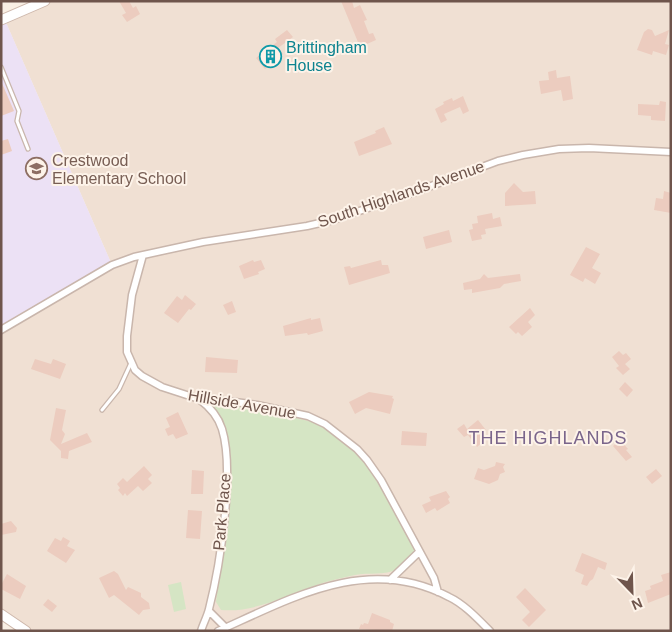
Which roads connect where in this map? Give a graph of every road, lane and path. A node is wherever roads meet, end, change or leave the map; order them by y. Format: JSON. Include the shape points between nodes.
{"nodes":[{"id":1,"x":45,"y":1,"type":"edge"},
{"id":2,"x":1,"y":20,"type":"edge"},
{"id":3,"x":1,"y":67,"type":"edge"},
{"id":4,"x":28,"y":149,"type":"dead end"},
{"id":5,"x":671,"y":152,"type":"edge"},
{"id":6,"x":143,"y":255,"type":"junction"},
{"id":7,"x":1,"y":330,"type":"edge"},
{"id":8,"x":131,"y":363,"type":"junction"},
{"id":9,"x":199,"y":399,"type":"junction"},
{"id":10,"x":102,"y":410,"type":"dead end"},
{"id":11,"x":419,"y":552,"type":"junction"},
{"id":12,"x":390,"y":580,"type":"junction"},
{"id":13,"x":438,"y":592,"type":"junction"},
{"id":14,"x":209,"y":611,"type":"junction"},
{"id":15,"x":1,"y":614,"type":"edge"},
{"id":16,"x":226,"y":628,"type":"junction"},
{"id":17,"x":26,"y":631,"type":"edge"},
{"id":18,"x":201,"y":631,"type":"edge"},
{"id":19,"x":218,"y":631,"type":"edge"},
{"id":20,"x":490,"y":631,"type":"edge"}],
"edges":[{"from":1,"to":2,"type":"street"},
{"from":3,"to":4,"type":"lane","via":[[20,111],[17,121]]},
{"from":5,"to":6,"type":"street","name":"South Highlands Avenue","via":[[589,148],[523,154],[333,220]]},
{"from":6,"to":7,"type":"street","name":"South Highlands Avenue","via":[[112,265]]},
{"from":6,"to":8,"type":"street","via":[[132,295],[126,336]]},
{"from":8,"to":9,"type":"street","name":"Hillside Avenue","via":[[135,370],[162,387]]},
{"from":8,"to":10,"type":"lane","via":[[119,390]]},
{"from":9,"to":11,"type":"street","name":"Hillside Avenue","via":[[257,405],[308,416],[325,424],[367,460]]},
{"from":9,"to":14,"type":"street","name":"Park Place","via":[[216,415],[225,443],[226,498]]},
{"from":11,"to":12,"type":"street"},
{"from":11,"to":13,"type":"street","name":"Hillside Avenue"},
{"from":12,"to":13,"type":"street","via":[[412,582]]},
{"from":12,"to":16,"type":"street","via":[[356,580],[315,589]]},
{"from":13,"to":20,"type":"street","via":[[450,597]]},
{"from":14,"to":16,"type":"street"},
{"from":14,"to":18,"type":"street","name":"Park Place"},
{"from":15,"to":17,"type":"street"},
{"from":16,"to":19,"type":"street"}]}
